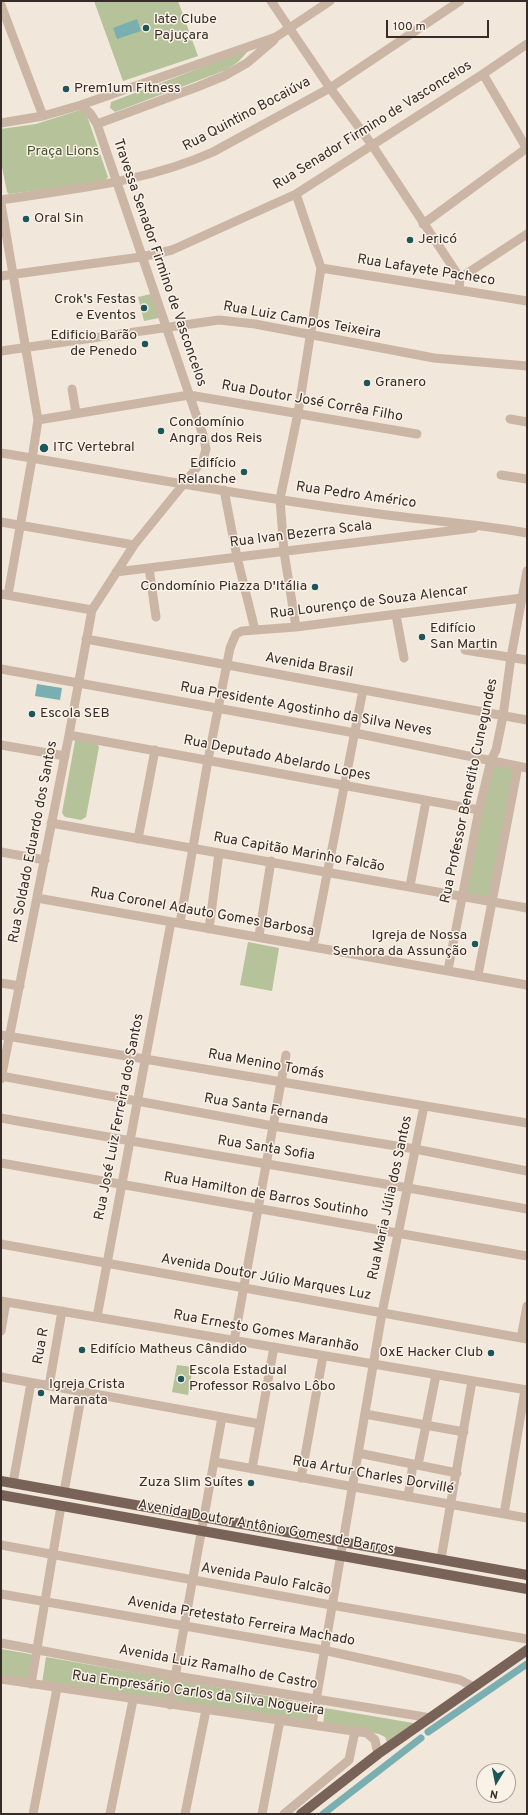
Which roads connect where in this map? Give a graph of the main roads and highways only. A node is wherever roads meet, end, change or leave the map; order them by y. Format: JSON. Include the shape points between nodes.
{"nodes":[{"id":1,"x":1,"y":1481,"type":"edge"},
{"id":2,"x":1,"y":1495,"type":"edge"},
{"id":3,"x":527,"y":1575,"type":"edge"},
{"id":4,"x":527,"y":1589,"type":"edge"},
{"id":5,"x":527,"y":1650,"type":"edge"},
{"id":6,"x":301,"y":1814,"type":"edge"}],
"edges":[{"from":1,"to":3,"type":"main road","name":"Avenida Doutor Antônio Gomes de Barros"},
{"from":2,"to":4,"type":"main road","name":"Avenida Doutor Antônio Gomes de Barros"},
{"from":5,"to":6,"type":"main road","via":[[378,1754]]}]}
